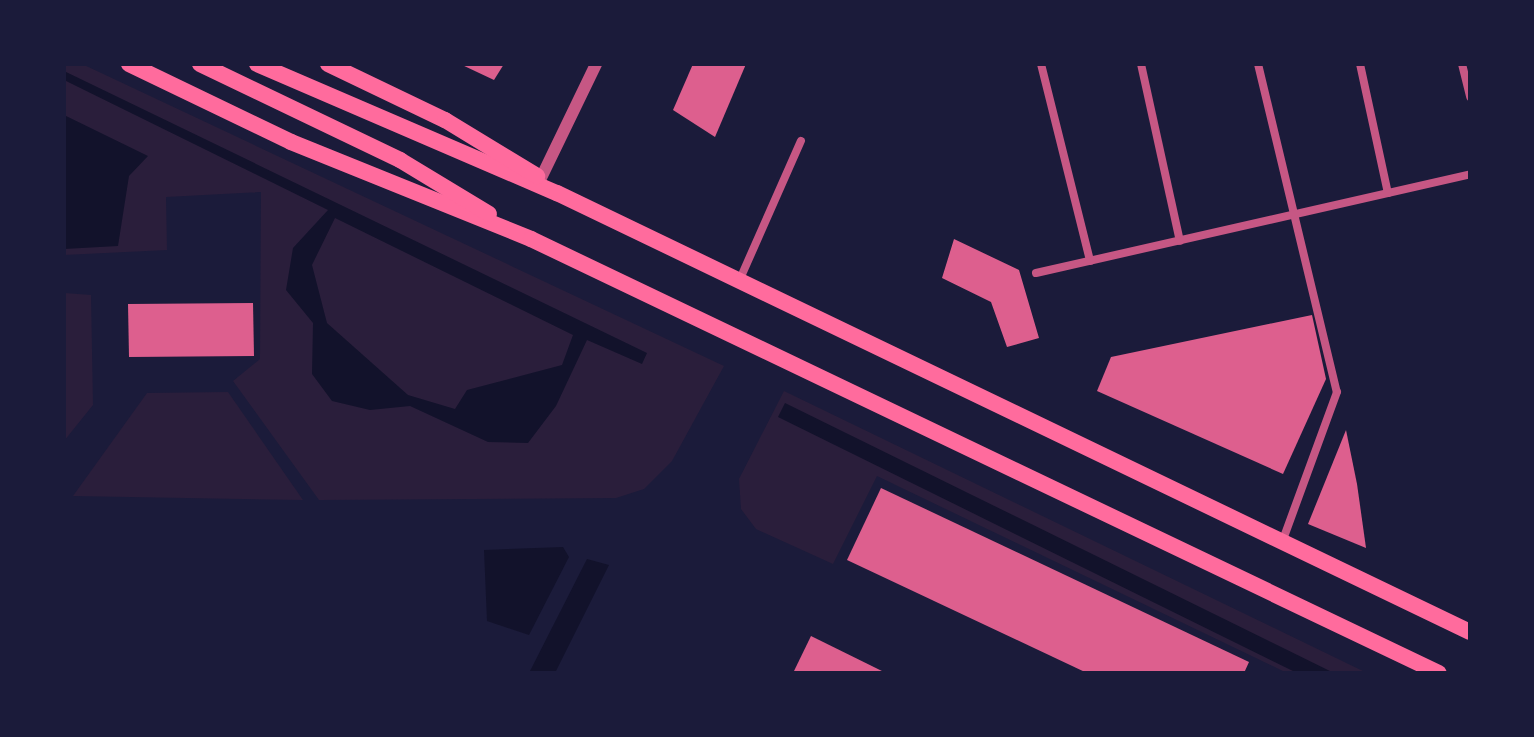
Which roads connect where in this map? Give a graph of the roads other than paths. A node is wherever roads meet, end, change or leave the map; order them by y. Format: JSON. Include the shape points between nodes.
{"nodes":[{"id":1,"x":129,"y":64,"type":"edge"},
{"id":2,"x":200,"y":64,"type":"edge"},
{"id":3,"x":257,"y":64,"type":"edge"},
{"id":4,"x":328,"y":64,"type":"edge"},
{"id":5,"x":596,"y":64,"type":"edge"},
{"id":6,"x":1041,"y":64,"type":"edge"},
{"id":7,"x":1141,"y":64,"type":"edge"},
{"id":8,"x":1258,"y":64,"type":"edge"},
{"id":9,"x":1360,"y":64,"type":"edge"},
{"id":10,"x":1462,"y":64,"type":"edge"},
{"id":11,"x":1470,"y":97,"type":"edge"},
{"id":12,"x":801,"y":141,"type":"dead end"},
{"id":13,"x":1470,"y":174,"type":"edge"},
{"id":14,"x":541,"y":178,"type":"junction"},
{"id":15,"x":557,"y":193,"type":"junction"},
{"id":16,"x":1388,"y":193,"type":"junction"},
{"id":17,"x":1292,"y":217,"type":"junction"},
{"id":18,"x":531,"y":239,"type":"junction"},
{"id":19,"x":1180,"y":241,"type":"junction"},
{"id":20,"x":1090,"y":261,"type":"junction"},
{"id":21,"x":1036,"y":273,"type":"dead end"},
{"id":22,"x":740,"y":279,"type":"junction"},
{"id":23,"x":1282,"y":542,"type":"junction"},
{"id":24,"x":1470,"y":632,"type":"edge"},
{"id":25,"x":1439,"y":673,"type":"edge"}],
"edges":[{"from":1,"to":18,"type":"main road","via":[[291,142]]},
{"from":2,"to":18,"type":"main road","via":[[400,160]]},
{"from":3,"to":15,"type":"main road"},
{"from":4,"to":14,"type":"main road","via":[[445,120]]},
{"from":5,"to":14,"type":"street"},
{"from":6,"to":20,"type":"street"},
{"from":7,"to":19,"type":"street"},
{"from":8,"to":17,"type":"street"},
{"from":9,"to":16,"type":"street"},
{"from":10,"to":11,"type":"street"},
{"from":12,"to":22,"type":"street"},
{"from":13,"to":16,"type":"street"},
{"from":14,"to":15,"type":"main road"},
{"from":15,"to":22,"type":"main road"},
{"from":16,"to":17,"type":"street"},
{"from":17,"to":19,"type":"street"},
{"from":17,"to":23,"type":"street","via":[[1337,392]]},
{"from":18,"to":25,"type":"main road"},
{"from":19,"to":20,"type":"street"},
{"from":20,"to":21,"type":"street"},
{"from":22,"to":23,"type":"main road"},
{"from":23,"to":24,"type":"main road"}]}
